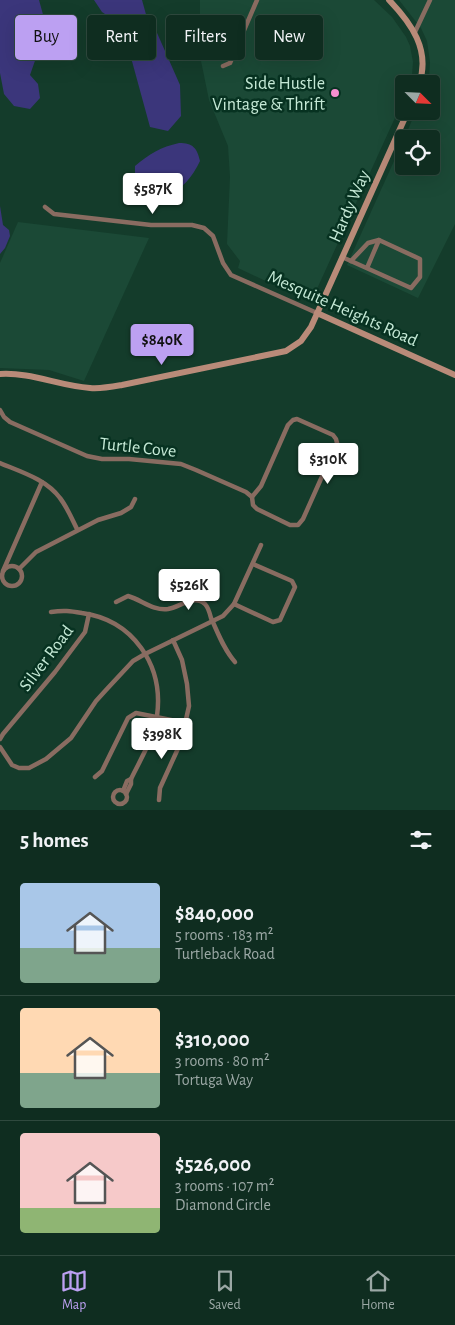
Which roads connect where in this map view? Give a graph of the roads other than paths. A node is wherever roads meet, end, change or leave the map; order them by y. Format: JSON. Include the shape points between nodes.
{"nodes":[{"id":1,"x":257,"y":0,"type":"edge"},
{"id":2,"x":389,"y":0,"type":"edge"},
{"id":3,"x":430,"y":0,"type":"edge"},
{"id":4,"x":415,"y":32,"type":"junction"},
{"id":5,"x":223,"y":66,"type":"dead end"},
{"id":6,"x":422,"y":75,"type":"edge"},
{"id":7,"x":404,"y":120,"type":"edge"},
{"id":8,"x":45,"y":207,"type":"dead end"},
{"id":9,"x":379,"y":240,"type":"junction"},
{"id":10,"x":342,"y":257,"type":"junction"},
{"id":11,"x":350,"y":261,"type":"junction"},
{"id":12,"x":367,"y":268,"type":"junction"},
{"id":13,"x":317,"y":313,"type":"junction"},
{"id":14,"x":0,"y":374,"type":"edge"},
{"id":15,"x":455,"y":375,"type":"edge"},
{"id":16,"x":0,"y":410,"type":"edge"},
{"id":17,"x":0,"y":463,"type":"edge"},
{"id":18,"x":42,"y":482,"type":"junction"},
{"id":19,"x":252,"y":497,"type":"junction"},
{"id":20,"x":135,"y":499,"type":"dead end"},
{"id":21,"x":77,"y":529,"type":"junction"},
{"id":22,"x":260,"y":545,"type":"dead end"},
{"id":23,"x":252,"y":564,"type":"junction"},
{"id":24,"x":19,"y":569,"type":"junction"},
{"id":25,"x":3,"y":571,"type":"junction"},
{"id":26,"x":2,"y":578,"type":"edge"},
{"id":27,"x":116,"y":602,"type":"dead end"},
{"id":28,"x":234,"y":604,"type":"junction"},
{"id":29,"x":52,"y":612,"type":"dead end"},
{"id":30,"x":89,"y":614,"type":"junction"},
{"id":31,"x":212,"y":620,"type":"junction"},
{"id":32,"x":173,"y":640,"type":"junction"},
{"id":33,"x":145,"y":654,"type":"junction"},
{"id":34,"x":235,"y":662,"type":"dead end"},
{"id":35,"x":157,"y":717,"type":"junction"},
{"id":36,"x":186,"y":723,"type":"junction"},
{"id":37,"x":0,"y":739,"type":"edge"},
{"id":38,"x":0,"y":747,"type":"edge"},
{"id":39,"x":95,"y":777,"type":"dead end"},
{"id":40,"x":125,"y":792,"type":"junction"},
{"id":41,"x":159,"y":800,"type":"dead end"},
{"id":42,"x":118,"y":804,"type":"junction"},
{"id":43,"x":116,"y":810,"type":"edge"}],
"edges":[{"from":1,"to":5,"type":"street","via":[[230,63]]},
{"from":2,"to":4,"type":"main road"},
{"from":3,"to":4,"type":"street"},
{"from":4,"to":6,"type":"main road","via":[[420,44]]},
{"from":7,"to":10,"type":"main road","name":"Hardy Way"},
{"from":8,"to":13,"type":"street","name":"Mesquite Heights Road","via":[[54,214],[204,228],[213,236],[231,275]]},
{"from":9,"to":11,"type":"street","via":[[368,243]]},
{"from":9,"to":12,"type":"street"},
{"from":9,"to":12,"type":"street","via":[[420,258],[420,277],[411,288]]},
{"from":10,"to":11,"type":"street"},
{"from":10,"to":13,"type":"main road","name":"Hardy Way"},
{"from":11,"to":12,"type":"street"},
{"from":13,"to":14,"type":"main road","name":"Hardy Way","via":[[301,341],[286,351],[122,385],[90,388],[13,373]]},
{"from":13,"to":15,"type":"main road","name":"Mesquite Heights Road"},
{"from":16,"to":19,"type":"street","name":"Turtle Cove","via":[[10,422],[86,456],[181,464]]},
{"from":17,"to":18,"type":"street"},
{"from":18,"to":21,"type":"street","via":[[61,499]]},
{"from":18,"to":25,"type":"street"},
{"from":19,"to":19,"type":"street","name":"Turtle Cove","via":[[261,486],[293,420],[297,419],[336,439],[298,525],[290,525],[257,509]]},
{"from":20,"to":21,"type":"street","via":[[131,508]]},
{"from":21,"to":24,"type":"street","via":[[36,552]]},
{"from":22,"to":23,"type":"street"},
{"from":23,"to":28,"type":"street"},
{"from":23,"to":28,"type":"street","via":[[292,581],[295,587],[280,620],[272,622]]},
{"from":24,"to":25,"type":"street","via":[[11,566]]},
{"from":24,"to":26,"type":"street","via":[[22,579],[16,585],[8,585]]},
{"from":25,"to":26,"type":"street"},
{"from":27,"to":31,"type":"street","via":[[128,596],[152,607],[167,609],[197,600],[206,604]]},
{"from":28,"to":31,"type":"street","via":[[222,616]]},
{"from":29,"to":30,"type":"street","via":[[63,610]]},
{"from":30,"to":33,"type":"street","via":[[125,630]]},
{"from":30,"to":37,"type":"street","name":"Silver Road","via":[[85,632]]},
{"from":31,"to":32,"type":"street"},
{"from":31,"to":34,"type":"street"},
{"from":32,"to":33,"type":"street"},
{"from":32,"to":36,"type":"street","via":[[182,660],[187,684],[189,706]]},
{"from":33,"to":35,"type":"street","via":[[157,681]]},
{"from":33,"to":38,"type":"street","via":[[133,661],[96,701],[70,738],[46,759],[29,768],[19,768],[12,765]]},
{"from":35,"to":36,"type":"street"},
{"from":35,"to":39,"type":"street","via":[[136,713],[128,718],[102,771]]},
{"from":35,"to":40,"type":"street"},
{"from":36,"to":41,"type":"street","via":[[160,788]]},
{"from":40,"to":42,"type":"street","via":[[124,802]]},
{"from":40,"to":42,"type":"street","via":[[113,794]]},
{"from":42,"to":43,"type":"street"}]}
